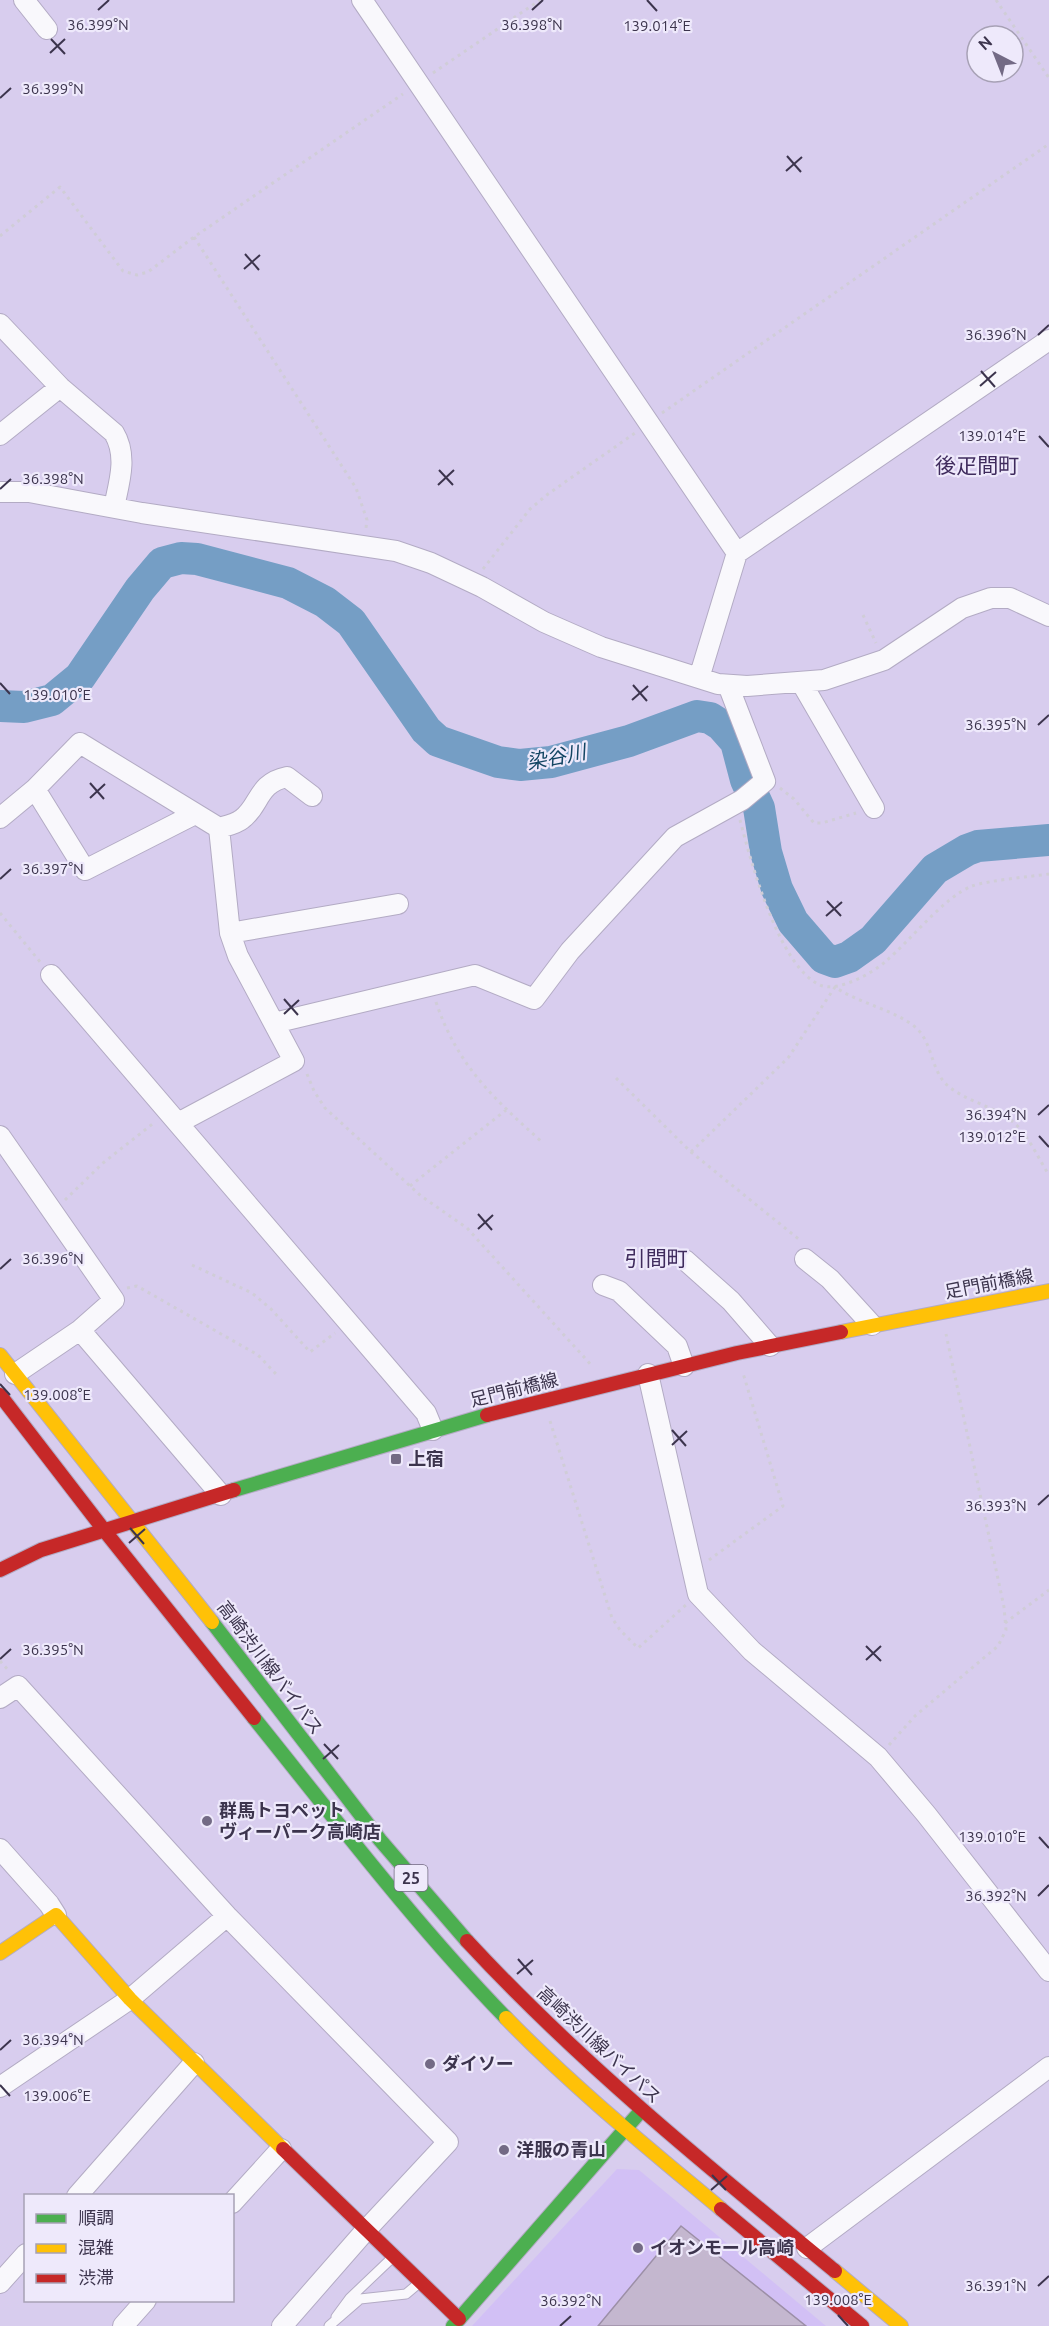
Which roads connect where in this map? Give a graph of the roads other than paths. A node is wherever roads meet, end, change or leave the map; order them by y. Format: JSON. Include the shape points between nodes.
{"nodes":[{"id":1,"x":24,"y":0,"type":"edge"},
{"id":2,"x":362,"y":0,"type":"edge"},
{"id":3,"x":47,"y":29,"type":"dead end"},
{"id":4,"x":0,"y":324,"type":"edge"},
{"id":5,"x":1049,"y":340,"type":"edge"},
{"id":6,"x":60,"y":387,"type":"junction"},
{"id":7,"x":0,"y":435,"type":"edge"},
{"id":8,"x":0,"y":492,"type":"edge"},
{"id":9,"x":114,"y":507,"type":"junction"},
{"id":10,"x":737,"y":553,"type":"junction"},
{"id":11,"x":1049,"y":616,"type":"edge"},
{"id":12,"x":699,"y":678,"type":"junction"},
{"id":13,"x":801,"y":682,"type":"junction"},
{"id":14,"x":728,"y":685,"type":"junction"},
{"id":15,"x":35,"y":789,"type":"junction"},
{"id":16,"x":312,"y":796,"type":"dead end"},
{"id":17,"x":874,"y":808,"type":"road end"},
{"id":18,"x":195,"y":814,"type":"junction"},
{"id":19,"x":0,"y":818,"type":"edge"},
{"id":20,"x":219,"y":828,"type":"junction"},
{"id":21,"x":398,"y":904,"type":"dead end"},
{"id":22,"x":230,"y":933,"type":"junction"},
{"id":23,"x":51,"y":975,"type":"road end"},
{"id":24,"x":274,"y":1023,"type":"junction"},
{"id":25,"x":173,"y":1118,"type":"junction"},
{"id":26,"x":0,"y":1136,"type":"edge"},
{"id":27,"x":804,"y":1251,"type":"road end"},
{"id":28,"x":685,"y":1260,"type":"dead end"},
{"id":29,"x":603,"y":1285,"type":"dead end"},
{"id":30,"x":1049,"y":1291,"type":"edge"},
{"id":31,"x":872,"y":1325,"type":"junction"},
{"id":32,"x":80,"y":1330,"type":"junction"},
{"id":33,"x":770,"y":1346,"type":"junction"},
{"id":34,"x":0,"y":1355,"type":"edge"},
{"id":35,"x":684,"y":1366,"type":"junction"},
{"id":36,"x":15,"y":1374,"type":"junction"},
{"id":37,"x":648,"y":1374,"type":"junction"},
{"id":38,"x":0,"y":1395,"type":"edge"},
{"id":39,"x":433,"y":1430,"type":"junction"},
{"id":40,"x":220,"y":1495,"type":"junction"},
{"id":41,"x":134,"y":1520,"type":"junction"},
{"id":42,"x":104,"y":1530,"type":"junction"},
{"id":43,"x":0,"y":1570,"type":"edge"},
{"id":44,"x":0,"y":1698,"type":"edge"},
{"id":45,"x":0,"y":1849,"type":"edge"},
{"id":46,"x":56,"y":1915,"type":"junction"},
{"id":47,"x":227,"y":1916,"type":"junction"},
{"id":48,"x":0,"y":1953,"type":"edge"},
{"id":49,"x":1049,"y":1971,"type":"edge"},
{"id":50,"x":130,"y":1999,"type":"junction"},
{"id":51,"x":194,"y":2063,"type":"junction"},
{"id":52,"x":1049,"y":2067,"type":"edge"},
{"id":53,"x":0,"y":2087,"type":"edge"},
{"id":54,"x":641,"y":2110,"type":"junction"},
{"id":55,"x":625,"y":2129,"type":"junction"},
{"id":56,"x":280,"y":2149,"type":"junction"},
{"id":57,"x":79,"y":2194,"type":"edge"},
{"id":58,"x":234,"y":2201,"type":"edge"},
{"id":59,"x":366,"y":2230,"type":"junction"},
{"id":60,"x":807,"y":2248,"type":"junction"},
{"id":61,"x":24,"y":2256,"type":"edge"},
{"id":62,"x":394,"y":2257,"type":"junction"},
{"id":63,"x":0,"y":2283,"type":"edge"},
{"id":64,"x":420,"y":2283,"type":"junction"},
{"id":65,"x":145,"y":2302,"type":"edge"},
{"id":66,"x":332,"y":2323,"type":"edge"},
{"id":67,"x":456,"y":2323,"type":"edge"},
{"id":68,"x":123,"y":2326,"type":"edge"},
{"id":69,"x":282,"y":2326,"type":"edge"},
{"id":70,"x":862,"y":2326,"type":"edge"},
{"id":71,"x":901,"y":2326,"type":"edge"}],
"edges":[{"from":1,"to":3,"type":"street"},
{"from":2,"to":10,"type":"street"},
{"from":4,"to":6,"type":"street"},
{"from":5,"to":10,"type":"street"},
{"from":6,"to":7,"type":"street"},
{"from":6,"to":9,"type":"street","via":[[114,433],[120,443],[122,465]]},
{"from":8,"to":9,"type":"street","via":[[29,492]]},
{"from":9,"to":12,"type":"street","via":[[405,554],[431,563],[601,647]]},
{"from":10,"to":12,"type":"street"},
{"from":11,"to":13,"type":"street","via":[[1010,598],[991,598],[963,608],[884,660],[824,680]]},
{"from":12,"to":14,"type":"street"},
{"from":13,"to":14,"type":"street"},
{"from":13,"to":17,"type":"street"},
{"from":14,"to":24,"type":"street","via":[[765,781],[742,800],[675,837],[570,951],[534,999],[475,975]]},
{"from":15,"to":18,"type":"street","via":[[80,743]]},
{"from":15,"to":18,"type":"street","via":[[85,870]]},
{"from":15,"to":19,"type":"street"},
{"from":16,"to":20,"type":"street","via":[[287,777],[276,779],[242,819]]},
{"from":18,"to":20,"type":"street"},
{"from":20,"to":22,"type":"street"},
{"from":21,"to":22,"type":"street"},
{"from":22,"to":24,"type":"street"},
{"from":23,"to":25,"type":"street"},
{"from":24,"to":25,"type":"street","via":[[294,1061]]},
{"from":25,"to":39,"type":"street","via":[[426,1413]]},
{"from":26,"to":32,"type":"street","via":[[114,1300]]},
{"from":27,"to":31,"type":"street"},
{"from":28,"to":33,"type":"street","via":[[731,1301]]},
{"from":29,"to":35,"type":"street","via":[[619,1291],[677,1346]]},
{"from":30,"to":31,"type":"main road","name":"足門前橋線"},
{"from":31,"to":33,"type":"main road","name":"足門前橋線"},
{"from":32,"to":36,"type":"street"},
{"from":32,"to":40,"type":"street"},
{"from":33,"to":35,"type":"main road","name":"足門前橋線"},
{"from":34,"to":36,"type":"main road","name":"高崎渋川線バイパス","number":"25"},
{"from":35,"to":37,"type":"main road","name":"足門前橋線"},
{"from":36,"to":41,"type":"main road","name":"高崎渋川線バイパス","number":"25"},
{"from":37,"to":39,"type":"main road","name":"足門前橋線"},
{"from":37,"to":49,"type":"street","via":[[698,1594],[752,1651],[878,1757]]},
{"from":38,"to":42,"type":"main road","number":"25"},
{"from":39,"to":40,"type":"main road","name":"足門前橋線"},
{"from":40,"to":41,"type":"main road","name":"足門前橋線"},
{"from":41,"to":42,"type":"main road","name":"足門前橋線"},
{"from":41,"to":54,"type":"main road","name":"高崎渋川線バイパス","number":"25","via":[[415,1882],[489,1964]]},
{"from":42,"to":43,"type":"main road","name":"足門前橋線","via":[[40,1550]]},
{"from":42,"to":55,"type":"main road","number":"25","via":[[398,1898],[467,1978],[536,2049]]},
{"from":44,"to":47,"type":"street","via":[[18,1686]]},
{"from":45,"to":46,"type":"street"},
{"from":46,"to":48,"type":"main road"},
{"from":46,"to":50,"type":"main road"},
{"from":47,"to":50,"type":"street"},
{"from":47,"to":59,"type":"street","via":[[448,2142]]},
{"from":50,"to":51,"type":"main road"},
{"from":50,"to":53,"type":"street"},
{"from":51,"to":56,"type":"main road"},
{"from":51,"to":57,"type":"street"},
{"from":52,"to":60,"type":"street"},
{"from":54,"to":55,"type":"main road"},
{"from":54,"to":60,"type":"main road","name":"高崎渋川線バイパス","number":"25"},
{"from":55,"to":67,"type":"main road"},
{"from":55,"to":70,"type":"main road","number":"25"},
{"from":56,"to":58,"type":"street"},
{"from":56,"to":59,"type":"main road"},
{"from":59,"to":62,"type":"main road"},
{"from":59,"to":69,"type":"street"},
{"from":60,"to":71,"type":"main road","name":"高崎渋川線バイパス","number":"25"},
{"from":61,"to":63,"type":"street"},
{"from":62,"to":64,"type":"main road"},
{"from":62,"to":66,"type":"lane","via":[[344,2304]]},
{"from":64,"to":66,"type":"lane","via":[[406,2294],[360,2299]]},
{"from":64,"to":67,"type":"main road"},
{"from":65,"to":68,"type":"street"}]}
